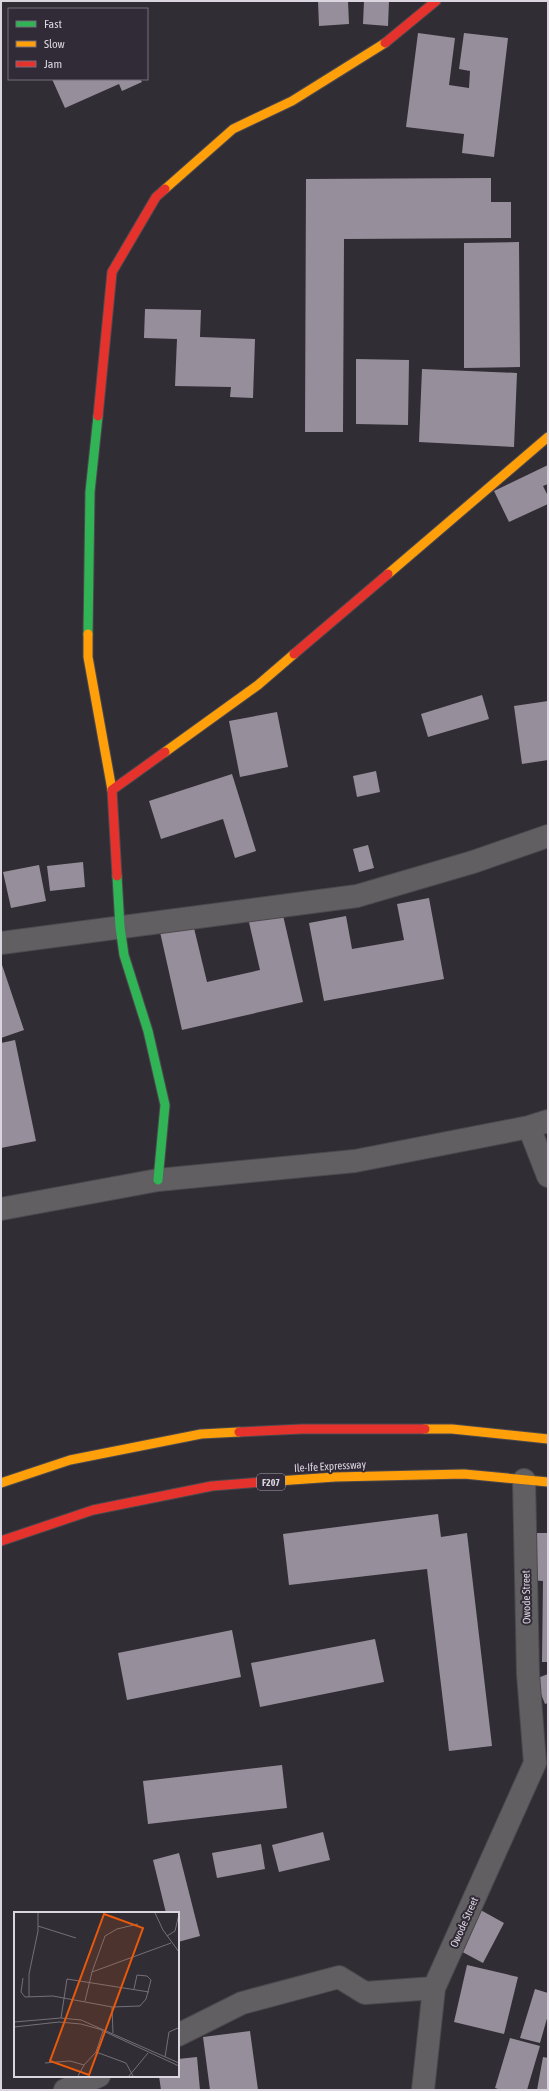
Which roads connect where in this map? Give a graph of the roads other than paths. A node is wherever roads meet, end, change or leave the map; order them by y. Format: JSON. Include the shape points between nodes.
{"nodes":[{"id":1,"x":436,"y":1,"type":"edge"},
{"id":2,"x":548,"y":437,"type":"edge"},
{"id":3,"x":112,"y":790,"type":"junction"},
{"id":4,"x":548,"y":836,"type":"edge"},
{"id":5,"x":120,"y":927,"type":"junction"},
{"id":6,"x":1,"y":943,"type":"edge"},
{"id":7,"x":538,"y":1124,"type":"edge"},
{"id":8,"x":548,"y":1176,"type":"edge"},
{"id":9,"x":158,"y":1180,"type":"junction"},
{"id":10,"x":1,"y":1209,"type":"edge"},
{"id":11,"x":548,"y":1439,"type":"edge"},
{"id":12,"x":524,"y":1480,"type":"junction"},
{"id":13,"x":1,"y":1482,"type":"edge"},
{"id":14,"x":548,"y":1482,"type":"edge"},
{"id":15,"x":1,"y":1541,"type":"edge"},
{"id":16,"x":541,"y":1762,"type":"edge"},
{"id":17,"x":434,"y":1988,"type":"junction"},
{"id":18,"x":179,"y":2034,"type":"edge"},
{"id":19,"x":97,"y":2077,"type":"edge"},
{"id":20,"x":65,"y":2090,"type":"edge"},
{"id":21,"x":423,"y":2090,"type":"edge"}],
"edges":[{"from":1,"to":3,"type":"street","via":[[380,47],[292,101],[233,129],[156,197],[112,272],[90,492],[88,657]]},
{"from":2,"to":3,"type":"street","via":[[258,685]]},
{"from":3,"to":5,"type":"street"},
{"from":4,"to":5,"type":"street","via":[[473,862],[357,896]]},
{"from":5,"to":6,"type":"street"},
{"from":5,"to":9,"type":"street","via":[[124,956],[148,1031],[165,1105]]},
{"from":7,"to":8,"type":"street"},
{"from":7,"to":9,"type":"street","via":[[355,1161]]},
{"from":9,"to":10,"type":"street"},
{"from":11,"to":13,"type":"street","via":[[452,1429],[302,1429],[201,1434],[70,1460]]},
{"from":12,"to":14,"type":"street","name":"Ile-Ife Expressway","number":"F207"},
{"from":12,"to":15,"type":"street","name":"Ile-Ife Expressway","number":"F207","via":[[464,1474],[336,1477],[212,1486],[93,1510]]},
{"from":12,"to":16,"type":"street","name":"Owode Street","via":[[528,1674]]},
{"from":16,"to":17,"type":"street","name":"Owode Street"},
{"from":17,"to":18,"type":"street","via":[[365,1993],[339,1977],[242,2003]]},
{"from":17,"to":21,"type":"street","name":"Owode Street"},
{"from":19,"to":20,"type":"street"}]}
